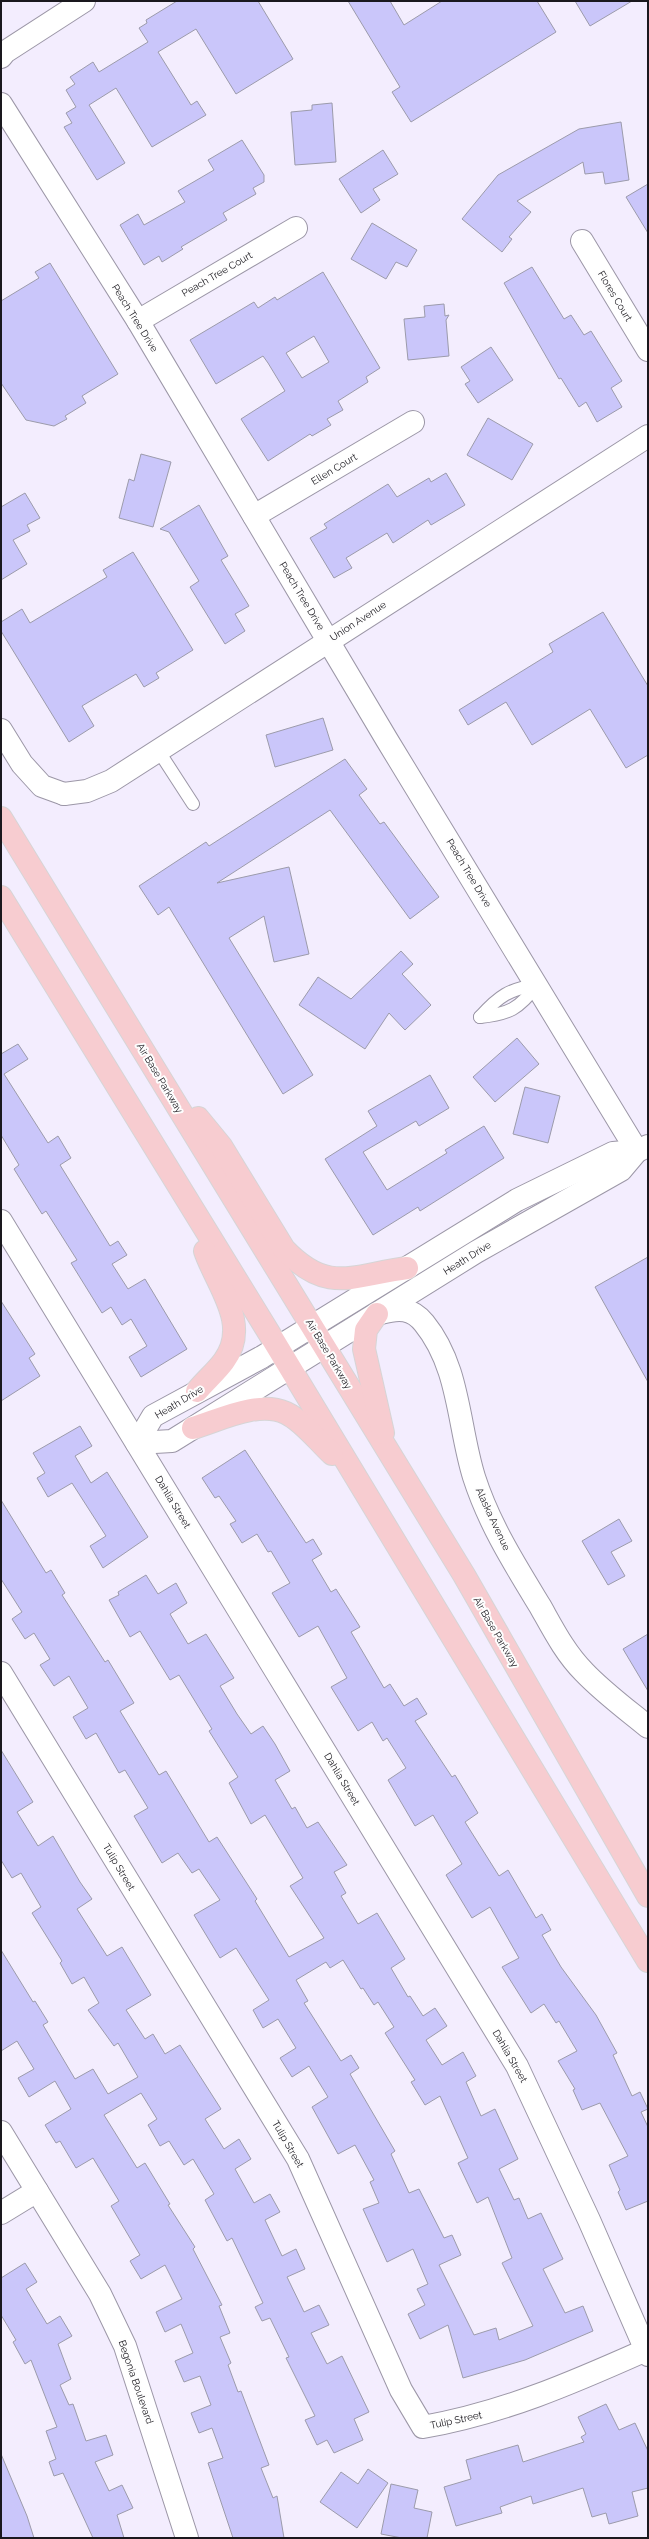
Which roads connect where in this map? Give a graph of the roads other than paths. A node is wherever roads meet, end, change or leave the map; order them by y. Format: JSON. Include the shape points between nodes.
{"nodes":[{"id":1,"x":84,"y":1,"type":"edge"},
{"id":2,"x":1,"y":57,"type":"edge"},
{"id":3,"x":1,"y":104,"type":"edge"},
{"id":4,"x":296,"y":228,"type":"dead end"},
{"id":5,"x":582,"y":241,"type":"dead end"},
{"id":6,"x":138,"y":321,"type":"junction"},
{"id":7,"x":648,"y":350,"type":"edge"},
{"id":8,"x":413,"y":422,"type":"dead end"},
{"id":9,"x":648,"y":436,"type":"edge"},
{"id":10,"x":254,"y":516,"type":"junction"},
{"id":11,"x":328,"y":640,"type":"junction"},
{"id":12,"x":1,"y":730,"type":"edge"},
{"id":13,"x":158,"y":750,"type":"junction"},
{"id":14,"x":193,"y":804,"type":"dead end"},
{"id":15,"x":1,"y":818,"type":"edge"},
{"id":16,"x":1,"y":897,"type":"edge"},
{"id":17,"x":152,"y":1063,"type":"junction"},
{"id":18,"x":644,"y":1153,"type":"edge"},
{"id":19,"x":187,"y":1201,"type":"junction"},
{"id":20,"x":1,"y":1221,"type":"edge"},
{"id":21,"x":407,"y":1268,"type":"junction"},
{"id":22,"x":377,"y":1314,"type":"junction"},
{"id":23,"x":312,"y":1327,"type":"junction"},
{"id":24,"x":325,"y":1347,"type":"junction"},
{"id":25,"x":277,"y":1348,"type":"junction"},
{"id":26,"x":290,"y":1369,"type":"junction"},
{"id":27,"x":197,"y":1391,"type":"junction"},
{"id":28,"x":193,"y":1428,"type":"junction"},
{"id":29,"x":136,"y":1443,"type":"junction"},
{"id":30,"x":386,"y":1448,"type":"junction"},
{"id":31,"x":349,"y":1469,"type":"junction"},
{"id":32,"x":1,"y":1673,"type":"edge"},
{"id":33,"x":648,"y":1727,"type":"edge"},
{"id":34,"x":648,"y":1896,"type":"edge"},
{"id":35,"x":648,"y":1961,"type":"edge"},
{"id":36,"x":1,"y":2132,"type":"edge"},
{"id":37,"x":37,"y":2191,"type":"junction"},
{"id":38,"x":1,"y":2214,"type":"edge"},
{"id":39,"x":647,"y":2352,"type":"edge"},
{"id":40,"x":187,"y":2538,"type":"edge"}],
"edges":[{"from":1,"to":2,"type":"street"},
{"from":3,"to":6,"type":"street","name":"Peach Tree Drive"},
{"from":4,"to":6,"type":"street","name":"Peach Tree Court"},
{"from":5,"to":7,"type":"street","name":"Flores Court"},
{"from":6,"to":10,"type":"street","name":"Peach Tree Drive"},
{"from":8,"to":10,"type":"street","name":"Ellen Court"},
{"from":9,"to":11,"type":"street","name":"Union Avenue"},
{"from":10,"to":11,"type":"street","name":"Peach Tree Drive"},
{"from":11,"to":13,"type":"street","name":"Union Avenue"},
{"from":11,"to":18,"type":"street","name":"Peach Tree Drive","via":[[537,985]]},
{"from":12,"to":13,"type":"street","name":"Union Avenue","via":[[22,764],[42,786],[64,794],[87,791],[111,781]]},
{"from":13,"to":14,"type":"lane"},
{"from":15,"to":17,"type":"main road","name":"Air Base Parkway"},
{"from":16,"to":19,"type":"main road"},
{"from":17,"to":21,"type":"main road","via":[[222,1146],[284,1249],[296,1262],[312,1272],[341,1280]]},
{"from":17,"to":23,"type":"main road","name":"Air Base Parkway"},
{"from":18,"to":21,"type":"street","name":"Heath Drive","via":[[612,1153],[540,1188]]},
{"from":18,"to":22,"type":"street","name":"Heath Drive","via":[[621,1170],[529,1221]]},
{"from":19,"to":25,"type":"main road"},
{"from":19,"to":27,"type":"main road","via":[[208,1259],[228,1301],[236,1332],[224,1361]]},
{"from":20,"to":29,"type":"street","name":"Dahlia Street"},
{"from":21,"to":23,"type":"street","name":"Heath Drive"},
{"from":22,"to":24,"type":"street","name":"Heath Drive"},
{"from":22,"to":30,"type":"main road","via":[[366,1330],[364,1349]]},
{"from":22,"to":33,"type":"street","name":"Alaska Avenue","via":[[395,1309],[410,1310],[424,1322],[452,1378],[474,1478],[501,1542],[567,1651],[583,1671]]},
{"from":23,"to":24,"type":"main road","name":"Air Base Parkway"},
{"from":23,"to":25,"type":"street","name":"Heath Drive"},
{"from":24,"to":26,"type":"street","name":"Heath Drive"},
{"from":24,"to":30,"type":"main road","name":"Air Base Parkway"},
{"from":25,"to":26,"type":"main road"},
{"from":25,"to":27,"type":"street","name":"Heath Drive"},
{"from":26,"to":28,"type":"street","name":"Heath Drive"},
{"from":26,"to":31,"type":"main road"},
{"from":27,"to":29,"type":"street","name":"Heath Drive","via":[[153,1416]]},
{"from":28,"to":29,"type":"street","name":"Heath Drive","via":[[172,1441]]},
{"from":28,"to":31,"type":"main road","via":[[251,1410],[270,1409],[286,1413]]},
{"from":29,"to":39,"type":"street","name":"Dahlia Street","via":[[517,2066]]},
{"from":30,"to":34,"type":"main road","name":"Air Base Parkway","via":[[464,1575]]},
{"from":31,"to":35,"type":"main road"},
{"from":32,"to":39,"type":"street","name":"Tulip Street","via":[[298,2159],[401,2390],[423,2427],[459,2421],[510,2407]]},
{"from":36,"to":37,"type":"street","name":"Begonia Boulevard"},
{"from":37,"to":38,"type":"street"},
{"from":37,"to":40,"type":"street","name":"Begonia Boulevard","via":[[100,2294],[125,2346]]}]}
